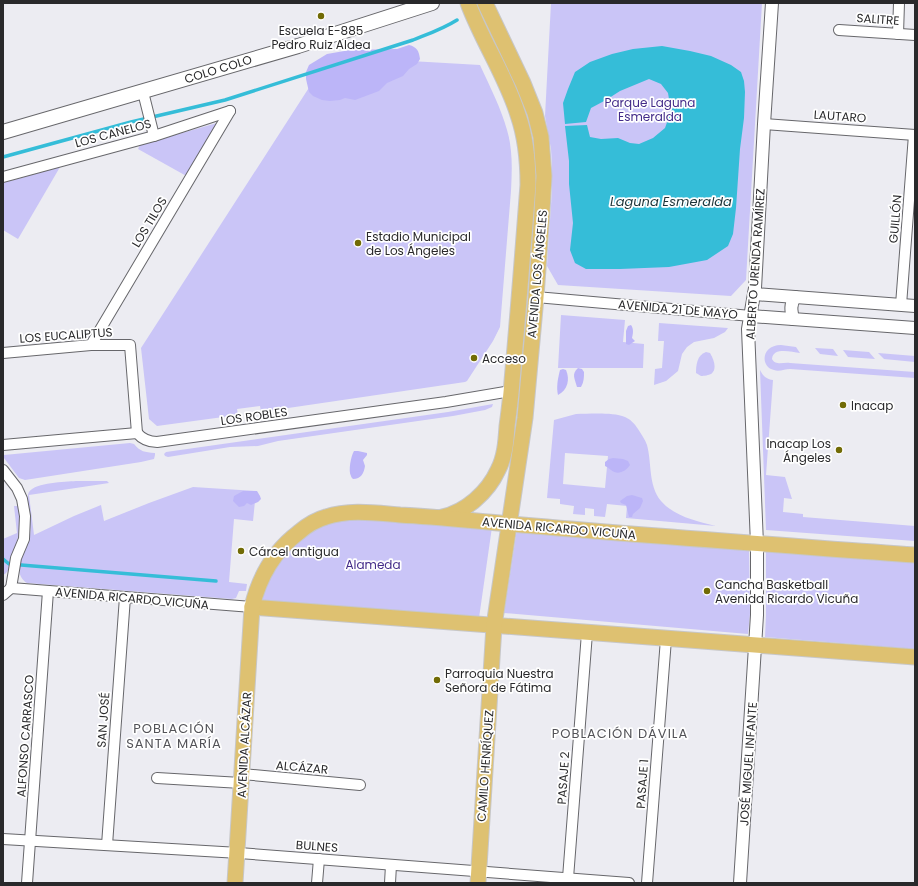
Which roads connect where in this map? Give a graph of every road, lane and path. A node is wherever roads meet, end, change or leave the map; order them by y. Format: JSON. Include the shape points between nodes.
{"nodes":[{"id":1,"x":432,"y":3,"type":"edge"},
{"id":2,"x":468,"y":3,"type":"edge"},
{"id":3,"x":485,"y":3,"type":"edge"},
{"id":4,"x":772,"y":3,"type":"edge"},
{"id":5,"x":899,"y":3,"type":"edge"},
{"id":6,"x":839,"y":30,"type":"dead end"},
{"id":7,"x":898,"y":34,"type":"junction"},
{"id":8,"x":915,"y":35,"type":"edge"},
{"id":9,"x":144,"y":97,"type":"junction"},
{"id":10,"x":230,"y":111,"type":"joint"},
{"id":11,"x":764,"y":124,"type":"junction"},
{"id":12,"x":3,"y":132,"type":"edge"},
{"id":13,"x":915,"y":135,"type":"edge"},
{"id":14,"x":154,"y":136,"type":"junction"},
{"id":15,"x":3,"y":177,"type":"edge"},
{"id":16,"x":754,"y":294,"type":"junction"},
{"id":17,"x":536,"y":297,"type":"junction"},
{"id":18,"x":795,"y":297,"type":"junction"},
{"id":19,"x":900,"y":305,"type":"junction"},
{"id":20,"x":915,"y":306,"type":"edge"},
{"id":21,"x":751,"y":316,"type":"junction"},
{"id":22,"x":793,"y":319,"type":"junction"},
{"id":23,"x":915,"y":328,"type":"edge"},
{"id":24,"x":91,"y":346,"type":"junction"},
{"id":25,"x":3,"y":352,"type":"edge"},
{"id":26,"x":511,"y":391,"type":"junction"},
{"id":27,"x":137,"y":433,"type":"junction"},
{"id":28,"x":3,"y":445,"type":"edge"},
{"id":29,"x":3,"y":470,"type":"edge"},
{"id":30,"x":439,"y":518,"type":"junction"},
{"id":31,"x":510,"y":524,"type":"junction"},
{"id":32,"x":757,"y":544,"type":"junction"},
{"id":33,"x":915,"y":555,"type":"edge"},
{"id":34,"x":11,"y":588,"type":"junction"},
{"id":35,"x":48,"y":591,"type":"junction"},
{"id":36,"x":3,"y":596,"type":"edge"},
{"id":37,"x":125,"y":597,"type":"junction"},
{"id":38,"x":252,"y":607,"type":"junction"},
{"id":39,"x":494,"y":626,"type":"junction"},
{"id":40,"x":587,"y":633,"type":"junction"},
{"id":41,"x":666,"y":639,"type":"junction"},
{"id":42,"x":756,"y":645,"type":"junction"},
{"id":43,"x":915,"y":657,"type":"edge"},
{"id":44,"x":157,"y":778,"type":"dead end"},
{"id":45,"x":242,"y":779,"type":"junction"},
{"id":46,"x":360,"y":785,"type":"dead end"},
{"id":47,"x":3,"y":839,"type":"edge"},
{"id":48,"x":30,"y":840,"type":"junction"},
{"id":49,"x":107,"y":845,"type":"junction"},
{"id":50,"x":237,"y":853,"type":"junction"},
{"id":51,"x":319,"y":859,"type":"junction"},
{"id":52,"x":391,"y":865,"type":"junction"},
{"id":53,"x":478,"y":877,"type":"edge"},
{"id":54,"x":568,"y":878,"type":"junction"},
{"id":55,"x":606,"y":882,"type":"edge"},
{"id":56,"x":27,"y":883,"type":"edge"},
{"id":57,"x":236,"y":883,"type":"edge"},
{"id":58,"x":317,"y":883,"type":"edge"},
{"id":59,"x":390,"y":883,"type":"edge"},
{"id":60,"x":629,"y":883,"type":"edge"},
{"id":61,"x":647,"y":883,"type":"edge"},
{"id":62,"x":740,"y":883,"type":"edge"}],
"edges":[{"from":1,"to":9,"type":"main road","name":"COLO COLO"},
{"from":2,"to":26,"type":"main road","name":"AVENIDA LOS ÁNGELES","via":[[518,114],[527,155],[528,185]]},
{"from":3,"to":17,"type":"main road","name":"AVENIDA LOS ÁNGELES","via":[[531,101],[541,137],[544,191]]},
{"from":4,"to":11,"type":"street","name":"ALBERTO URENDA RAMÍREZ"},
{"from":5,"to":7,"type":"street"},
{"from":6,"to":7,"type":"street","name":"SALITRE"},
{"from":7,"to":8,"type":"street","name":"SALITRE"},
{"from":9,"to":12,"type":"main road","name":"COLO COLO"},
{"from":9,"to":14,"type":"street"},
{"from":10,"to":14,"type":"street","name":"LOS CANELOS"},
{"from":10,"to":24,"type":"street","name":"LOS TILOS"},
{"from":11,"to":13,"type":"street","name":"LAUTARO"},
{"from":11,"to":16,"type":"street","name":"ALBERTO URENDA RAMÍREZ"},
{"from":13,"to":19,"type":"street","name":"GUILLÓN"},
{"from":14,"to":15,"type":"street","name":"LOS CANELOS"},
{"from":16,"to":18,"type":"street"},
{"from":16,"to":21,"type":"street","name":"ALBERTO URENDA RAMÍREZ"},
{"from":17,"to":21,"type":"street","name":"AVENIDA 21 DE MAYO"},
{"from":17,"to":31,"type":"main road","name":"AVENIDA LOS ÁNGELES","via":[[525,418]]},
{"from":18,"to":19,"type":"street"},
{"from":18,"to":22,"type":"street","via":[[791,307]]},
{"from":19,"to":20,"type":"street"},
{"from":21,"to":22,"type":"street","name":"AVENIDA 21 DE MAYO"},
{"from":21,"to":32,"type":"street","name":"ALBERTO URENDA RAMÍREZ","via":[[748,329]]},
{"from":22,"to":23,"type":"street","name":"AVENIDA 21 DE MAYO"},
{"from":24,"to":25,"type":"street","name":"LOS EUCALIPTUS"},
{"from":24,"to":27,"type":"street","name":"LOS EUCALIPTUS","via":[[130,344]]},
{"from":26,"to":27,"type":"street","name":"LOS ROBLES","via":[[157,442],[148,442]]},
{"from":26,"to":30,"type":"main road","name":"AVENIDA LOS ÁNGELES","via":[[504,452],[494,478],[484,492],[472,502],[448,516]]},
{"from":27,"to":28,"type":"street"},
{"from":29,"to":34,"type":"street","via":[[17,488],[24,512],[24,539],[15,564]]},
{"from":30,"to":31,"type":"main road","name":"AVENIDA RICARDO VICUÑA"},
{"from":30,"to":38,"type":"main road","name":"AVENIDA RICARDO VICUÑA","via":[[357,512],[327,516],[313,522],[292,537],[268,565]]},
{"from":31,"to":32,"type":"main road","name":"AVENIDA RICARDO VICUÑA"},
{"from":31,"to":39,"type":"main road","name":"AVENIDA LOS ÁNGELES"},
{"from":32,"to":33,"type":"main road","name":"AVENIDA RICARDO VICUÑA"},
{"from":32,"to":42,"type":"street","name":"ALBERTO URENDA RAMÍREZ"},
{"from":34,"to":35,"type":"street","name":"AVENIDA RICARDO VICUÑA"},
{"from":34,"to":36,"type":"street"},
{"from":35,"to":37,"type":"street","name":"AVENIDA RICARDO VICUÑA"},
{"from":35,"to":48,"type":"street","name":"ALFONSO CARRASCO"},
{"from":37,"to":38,"type":"street","name":"AVENIDA RICARDO VICUÑA"},
{"from":37,"to":49,"type":"street","name":"SAN JOSÉ"},
{"from":38,"to":39,"type":"main road","name":"AVENIDA RICARDO VICUÑA"},
{"from":38,"to":45,"type":"main road","name":"AVENIDA ALCÁZAR"},
{"from":39,"to":40,"type":"main road","name":"AVENIDA RICARDO VICUÑA"},
{"from":39,"to":53,"type":"main road","name":"CAMILO HENRÍQUEZ"},
{"from":40,"to":41,"type":"main road","name":"AVENIDA RICARDO VICUÑA"},
{"from":40,"to":54,"type":"street","name":"PASAJE 2"},
{"from":41,"to":42,"type":"main road","name":"AVENIDA RICARDO VICUÑA"},
{"from":41,"to":61,"type":"street","name":"PASAJE 1"},
{"from":42,"to":43,"type":"main road","name":"AVENIDA RICARDO VICUÑA"},
{"from":42,"to":62,"type":"street","name":"JOSÉ MIGUEL INFANTE"},
{"from":44,"to":45,"type":"street","name":"ALCÁZAR"},
{"from":45,"to":46,"type":"street","name":"ALCÁZAR"},
{"from":45,"to":50,"type":"main road","name":"AVENIDA ALCÁZAR"},
{"from":47,"to":48,"type":"street","name":"BULNES"},
{"from":48,"to":49,"type":"street","name":"BULNES"},
{"from":48,"to":56,"type":"street","name":"ALFONSO CARRASCO"},
{"from":49,"to":50,"type":"street","name":"BULNES"},
{"from":50,"to":51,"type":"street","name":"BULNES"},
{"from":50,"to":57,"type":"main road","name":"AVENIDA ALCÁZAR"},
{"from":51,"to":52,"type":"street","name":"BULNES"},
{"from":51,"to":58,"type":"street"},
{"from":52,"to":53,"type":"street","name":"BULNES"},
{"from":52,"to":59,"type":"street"},
{"from":53,"to":54,"type":"street","name":"BULNES"},
{"from":54,"to":55,"type":"street","name":"BULNES"},
{"from":55,"to":60,"type":"street","name":"BULNES"}]}
